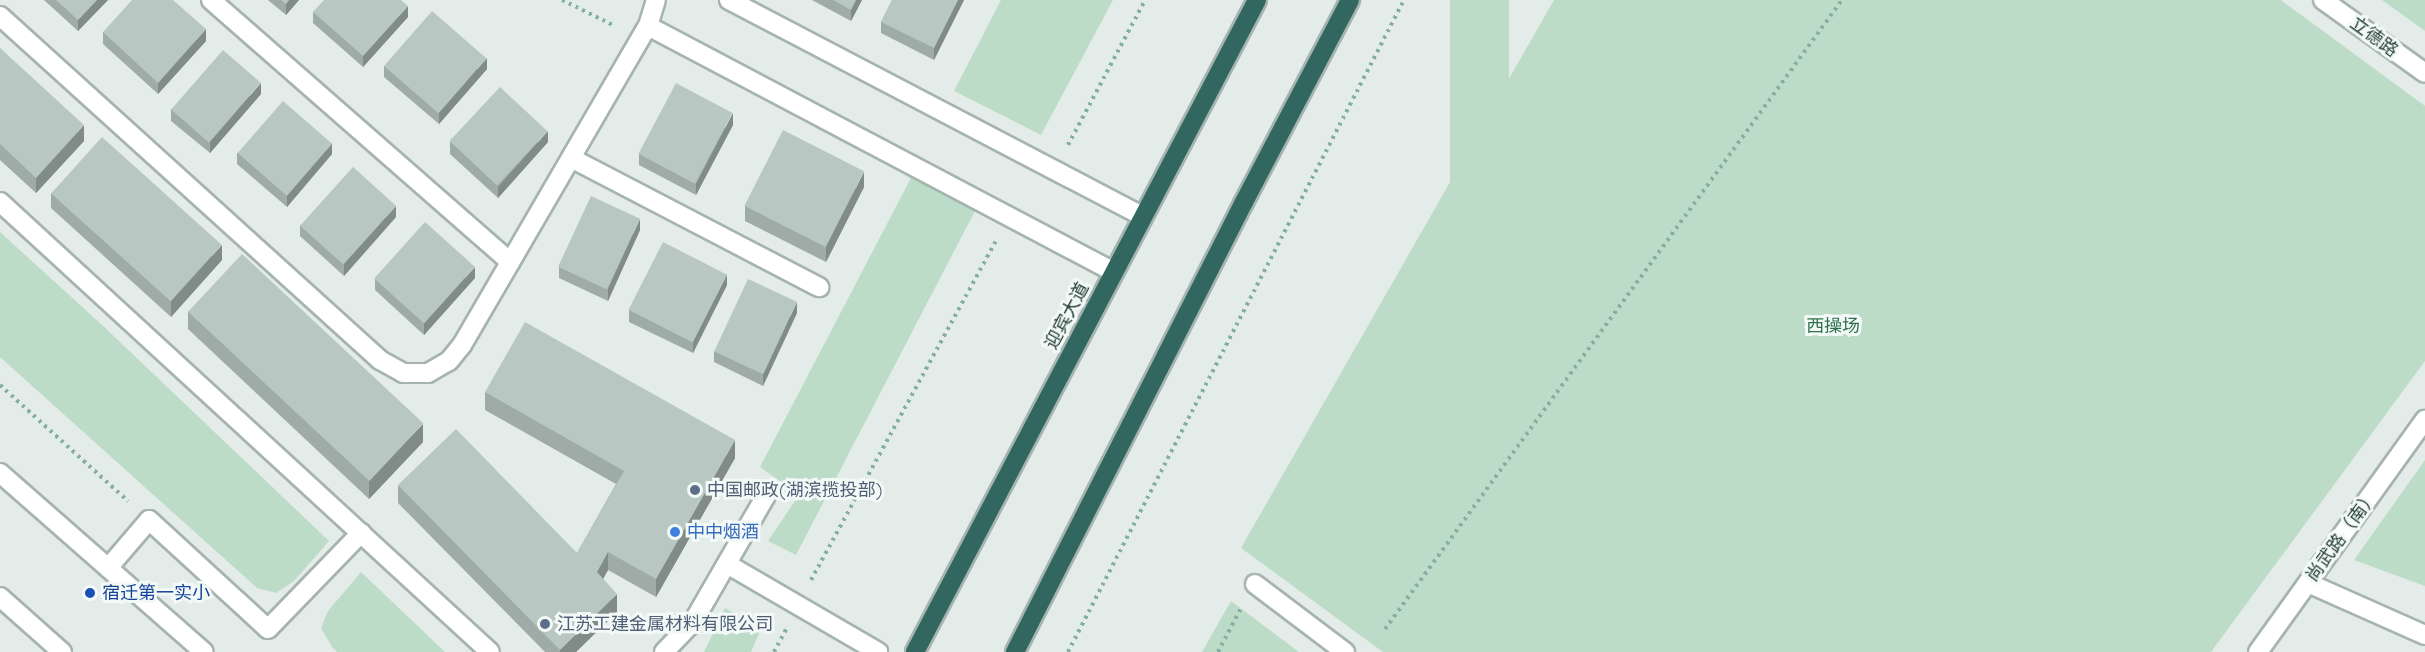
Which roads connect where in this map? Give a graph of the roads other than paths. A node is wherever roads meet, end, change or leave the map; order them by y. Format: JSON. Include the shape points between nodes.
{"nodes":[{"id":1,"x":211,"y":0,"type":"edge"},
{"id":2,"x":656,"y":0,"type":"edge"},
{"id":3,"x":729,"y":0,"type":"edge"},
{"id":4,"x":1257,"y":0,"type":"edge"},
{"id":5,"x":1350,"y":0,"type":"edge"},
{"id":6,"x":2323,"y":0,"type":"edge"},
{"id":7,"x":0,"y":16,"type":"edge"},
{"id":8,"x":644,"y":32,"type":"junction"},
{"id":9,"x":2425,"y":74,"type":"edge"},
{"id":10,"x":571,"y":158,"type":"junction"},
{"id":11,"x":0,"y":202,"type":"edge"},
{"id":12,"x":1143,"y":216,"type":"junction"},
{"id":13,"x":510,"y":262,"type":"junction"},
{"id":14,"x":1113,"y":272,"type":"junction"},
{"id":15,"x":819,"y":287,"type":"dead end"},
{"id":16,"x":2425,"y":420,"type":"edge"},
{"id":17,"x":0,"y":473,"type":"edge"},
{"id":18,"x":768,"y":492,"type":"dead end"},
{"id":19,"x":361,"y":533,"type":"junction"},
{"id":20,"x":727,"y":564,"type":"junction"},
{"id":21,"x":108,"y":568,"type":"junction"},
{"id":22,"x":2308,"y":583,"type":"junction"},
{"id":23,"x":1255,"y":584,"type":"road end"},
{"id":24,"x":0,"y":597,"type":"edge"},
{"id":25,"x":2425,"y":635,"type":"edge"},
{"id":26,"x":62,"y":652,"type":"edge"},
{"id":27,"x":204,"y":652,"type":"edge"},
{"id":28,"x":490,"y":652,"type":"edge"},
{"id":29,"x":664,"y":652,"type":"edge"},
{"id":30,"x":878,"y":652,"type":"edge"},
{"id":31,"x":915,"y":652,"type":"edge"},
{"id":32,"x":1015,"y":652,"type":"edge"},
{"id":33,"x":1345,"y":652,"type":"edge"},
{"id":34,"x":2258,"y":652,"type":"edge"}],
"edges":[{"from":1,"to":13,"type":"main road"},
{"from":2,"to":8,"type":"main road"},
{"from":3,"to":12,"type":"main road"},
{"from":4,"to":12,"type":"highway","name":"迎宾大道"},
{"from":5,"to":32,"type":"highway"},
{"from":6,"to":9,"type":"main road","name":"立德路"},
{"from":7,"to":13,"type":"main road","via":[[380,360],[403,373],[428,373],[449,361]]},
{"from":8,"to":10,"type":"main road"},
{"from":8,"to":14,"type":"main road"},
{"from":10,"to":13,"type":"main road"},
{"from":10,"to":15,"type":"main road"},
{"from":11,"to":19,"type":"main road"},
{"from":12,"to":14,"type":"highway","name":"迎宾大道"},
{"from":14,"to":31,"type":"highway","name":"迎宾大道"},
{"from":16,"to":22,"type":"main road","name":"尚武路（南）"},
{"from":17,"to":21,"type":"main road"},
{"from":18,"to":20,"type":"main road"},
{"from":19,"to":21,"type":"main road","via":[[268,629],[149,520]]},
{"from":19,"to":28,"type":"main road"},
{"from":20,"to":29,"type":"main road","via":[[693,622]]},
{"from":20,"to":30,"type":"main road"},
{"from":21,"to":27,"type":"main road"},
{"from":22,"to":25,"type":"main road"},
{"from":22,"to":34,"type":"main road","name":"尚武路（南）"},
{"from":23,"to":33,"type":"main road"},
{"from":24,"to":26,"type":"main road"}]}
